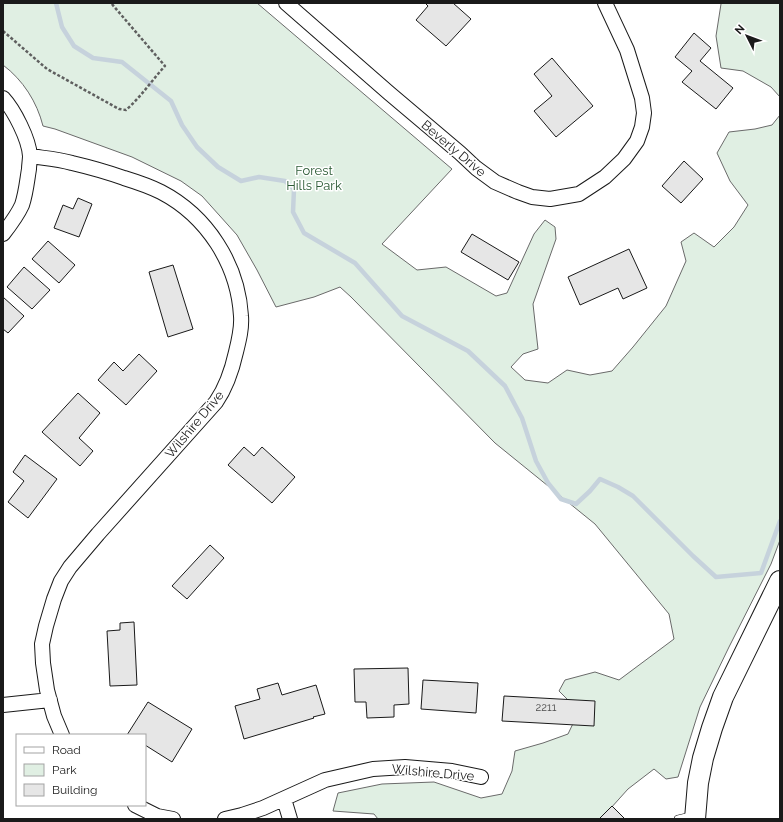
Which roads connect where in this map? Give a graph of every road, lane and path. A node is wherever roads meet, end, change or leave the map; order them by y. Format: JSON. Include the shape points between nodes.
{"nodes":[{"id":1,"x":111,"y":3,"type":"edge"},
{"id":2,"x":286,"y":3,"type":"edge"},
{"id":3,"x":605,"y":3,"type":"edge"},
{"id":4,"x":3,"y":31,"type":"edge"},
{"id":5,"x":3,"y":98,"type":"edge"},
{"id":6,"x":30,"y":156,"type":"junction"},
{"id":7,"x":3,"y":234,"type":"edge"},
{"id":8,"x":780,"y":581,"type":"edge"},
{"id":9,"x":50,"y":700,"type":"junction"},
{"id":10,"x":3,"y":705,"type":"edge"},
{"id":11,"x":62,"y":734,"type":"edge"},
{"id":12,"x":481,"y":777,"type":"dead end"},
{"id":13,"x":284,"y":799,"type":"junction"},
{"id":14,"x":137,"y":806,"type":"edge"},
{"id":15,"x":689,"y":818,"type":"edge"},
{"id":16,"x":173,"y":819,"type":"edge"},
{"id":17,"x":225,"y":819,"type":"edge"},
{"id":18,"x":290,"y":819,"type":"edge"}],
"edges":[{"from":1,"to":4,"type":"path","via":[[165,66],[126,110],[47,69]]},
{"from":2,"to":3,"type":"street","name":"Beverly Drive","via":[[476,168],[495,182],[518,192],[550,199],[579,194],[605,177],[624,159],[636,142],[642,126],[642,98],[627,50]]},
{"from":5,"to":6,"type":"street","via":[[17,119]]},
{"from":6,"to":7,"type":"street","via":[[28,180],[21,206]]},
{"from":6,"to":9,"type":"street","name":"Wilshire Drive","via":[[102,170],[146,185],[175,200],[205,226],[226,256],[240,299],[242,317],[232,371],[216,402],[98,534],[61,581],[42,644]]},
{"from":8,"to":15,"type":"street","via":[[723,697],[703,758]]},
{"from":9,"to":10,"type":"street"},
{"from":9,"to":11,"type":"street","name":"Wilshire Drive"},
{"from":12,"to":13,"type":"street","name":"Wilshire Drive","via":[[444,771],[387,767],[326,780]]},
{"from":13,"to":17,"type":"street","name":"Wilshire Drive","via":[[249,813]]},
{"from":13,"to":18,"type":"street"},
{"from":14,"to":16,"type":"street","via":[[157,816]]}]}
